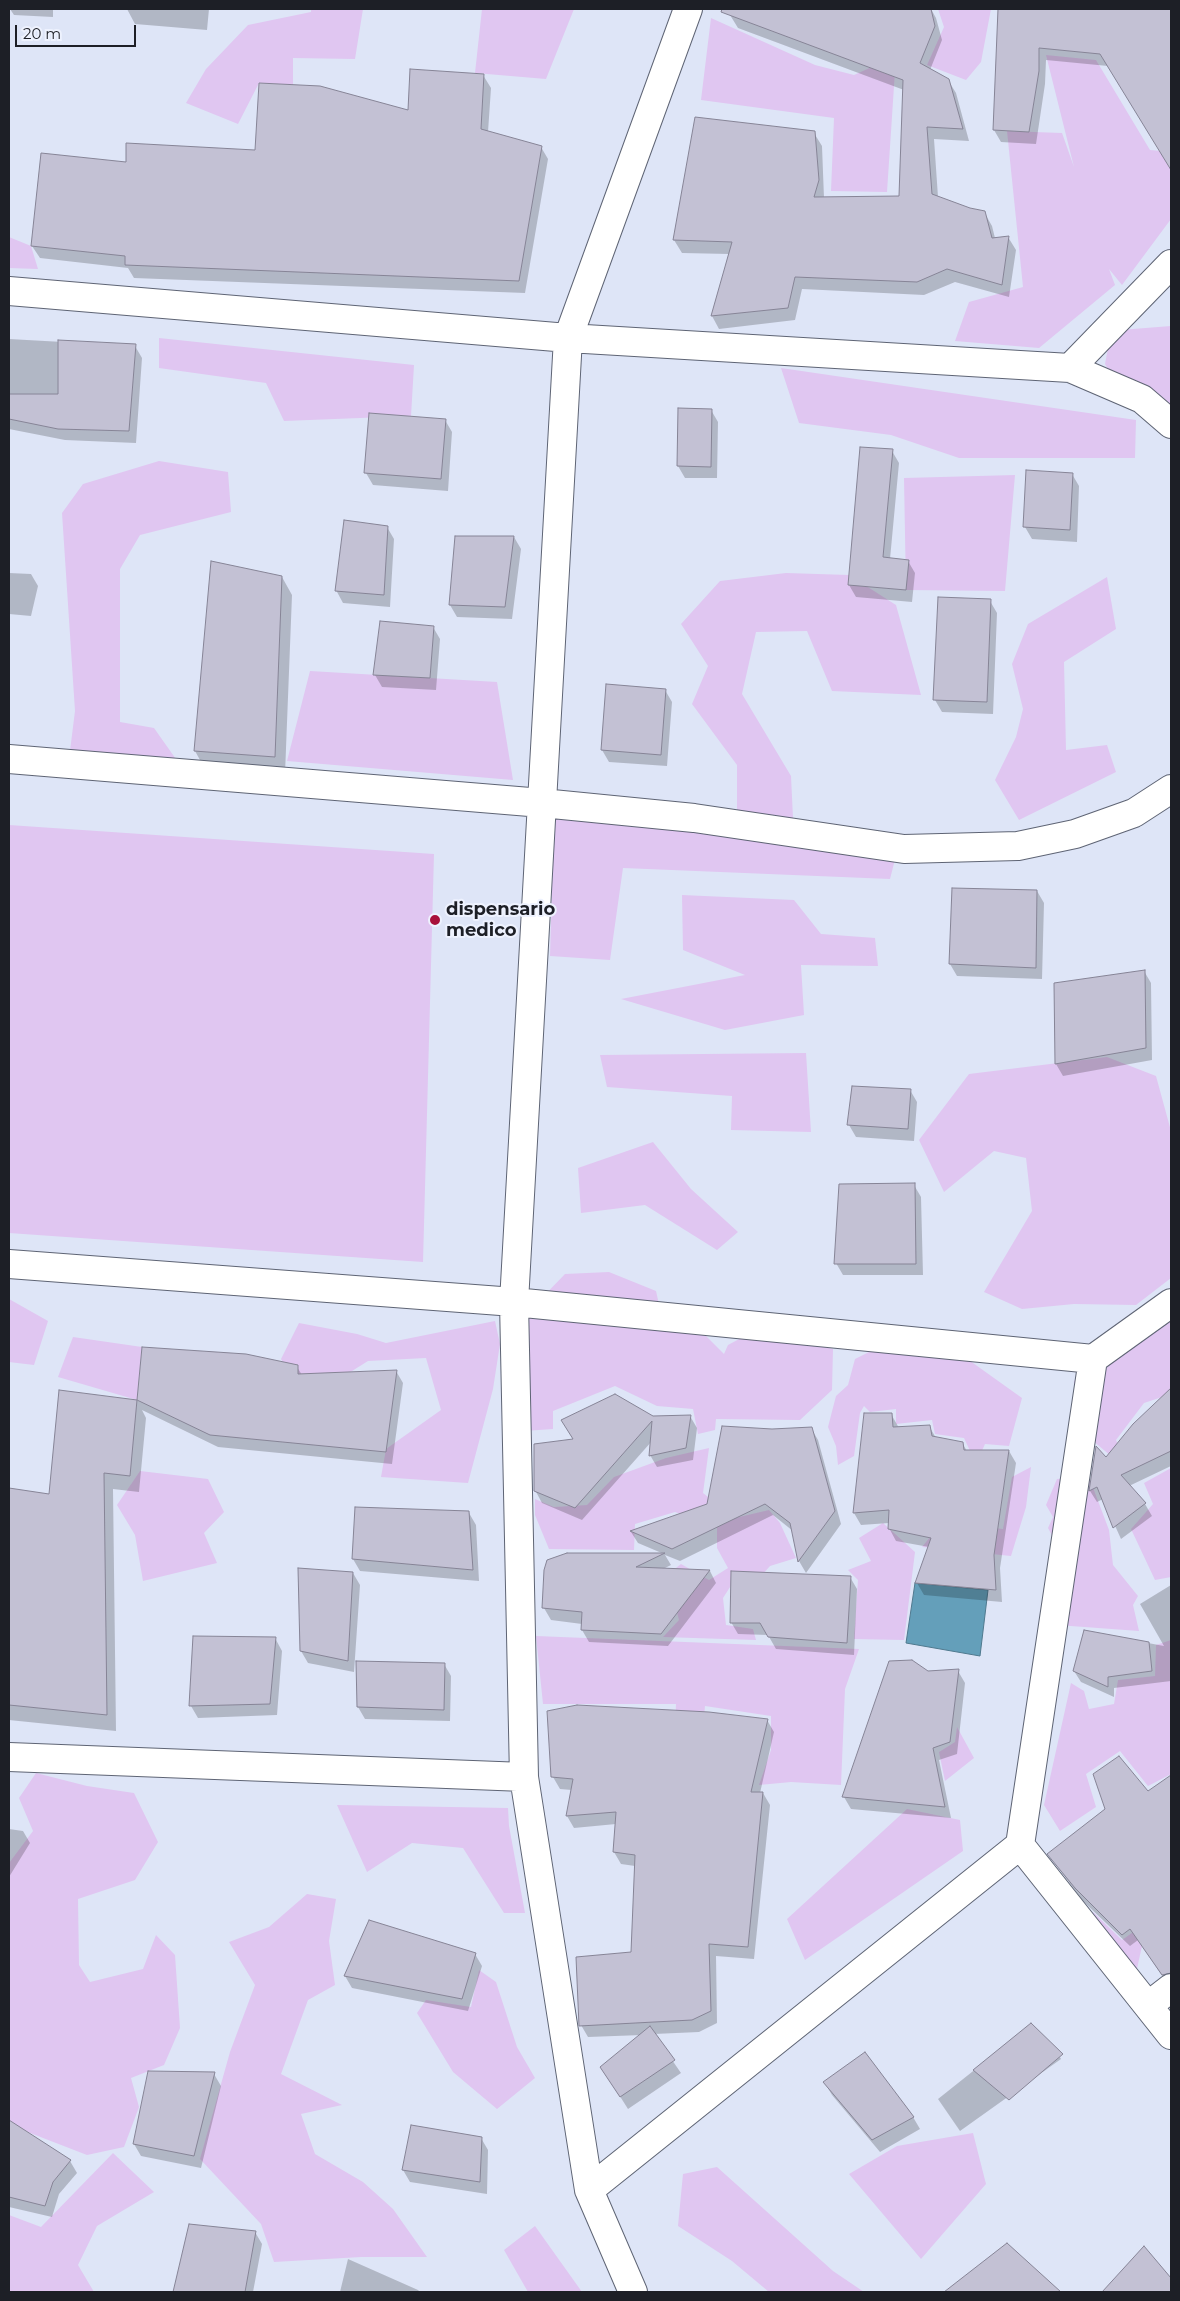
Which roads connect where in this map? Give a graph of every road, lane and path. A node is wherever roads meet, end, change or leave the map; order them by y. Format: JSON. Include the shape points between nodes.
{"nodes":[{"id":1,"x":688,"y":9,"type":"edge"},
{"id":2,"x":1171,"y":264,"type":"edge"},
{"id":3,"x":9,"y":290,"type":"edge"},
{"id":4,"x":568,"y":338,"type":"junction"},
{"id":5,"x":1070,"y":368,"type":"junction"},
{"id":6,"x":1171,"y":424,"type":"edge"},
{"id":7,"x":9,"y":759,"type":"edge"},
{"id":8,"x":1171,"y":789,"type":"edge"},
{"id":9,"x":542,"y":803,"type":"junction"},
{"id":10,"x":9,"y":1264,"type":"edge"},
{"id":11,"x":514,"y":1302,"type":"junction"},
{"id":12,"x":1171,"y":1304,"type":"edge"},
{"id":13,"x":1093,"y":1359,"type":"junction"},
{"id":14,"x":9,"y":1757,"type":"edge"},
{"id":15,"x":524,"y":1777,"type":"junction"},
{"id":16,"x":1020,"y":1845,"type":"junction"},
{"id":17,"x":1171,"y":1988,"type":"edge"},
{"id":18,"x":1148,"y":2005,"type":"junction"},
{"id":19,"x":1171,"y":2035,"type":"edge"},
{"id":20,"x":589,"y":2190,"type":"junction"},
{"id":21,"x":632,"y":2292,"type":"edge"}],
"edges":[{"from":1,"to":4,"type":"street"},
{"from":2,"to":5,"type":"street"},
{"from":3,"to":4,"type":"street"},
{"from":4,"to":5,"type":"street"},
{"from":4,"to":9,"type":"street"},
{"from":5,"to":6,"type":"street","via":[[1142,399]]},
{"from":7,"to":9,"type":"street"},
{"from":8,"to":9,"type":"street","via":[[1134,813],[1075,834],[1018,846],[904,849],[694,818]]},
{"from":9,"to":11,"type":"street"},
{"from":10,"to":11,"type":"street"},
{"from":11,"to":13,"type":"street"},
{"from":11,"to":15,"type":"street"},
{"from":12,"to":13,"type":"street"},
{"from":13,"to":16,"type":"street"},
{"from":14,"to":15,"type":"street"},
{"from":15,"to":20,"type":"street"},
{"from":16,"to":18,"type":"street"},
{"from":16,"to":20,"type":"street"},
{"from":17,"to":18,"type":"street"},
{"from":18,"to":19,"type":"street"},
{"from":20,"to":21,"type":"street"}]}
